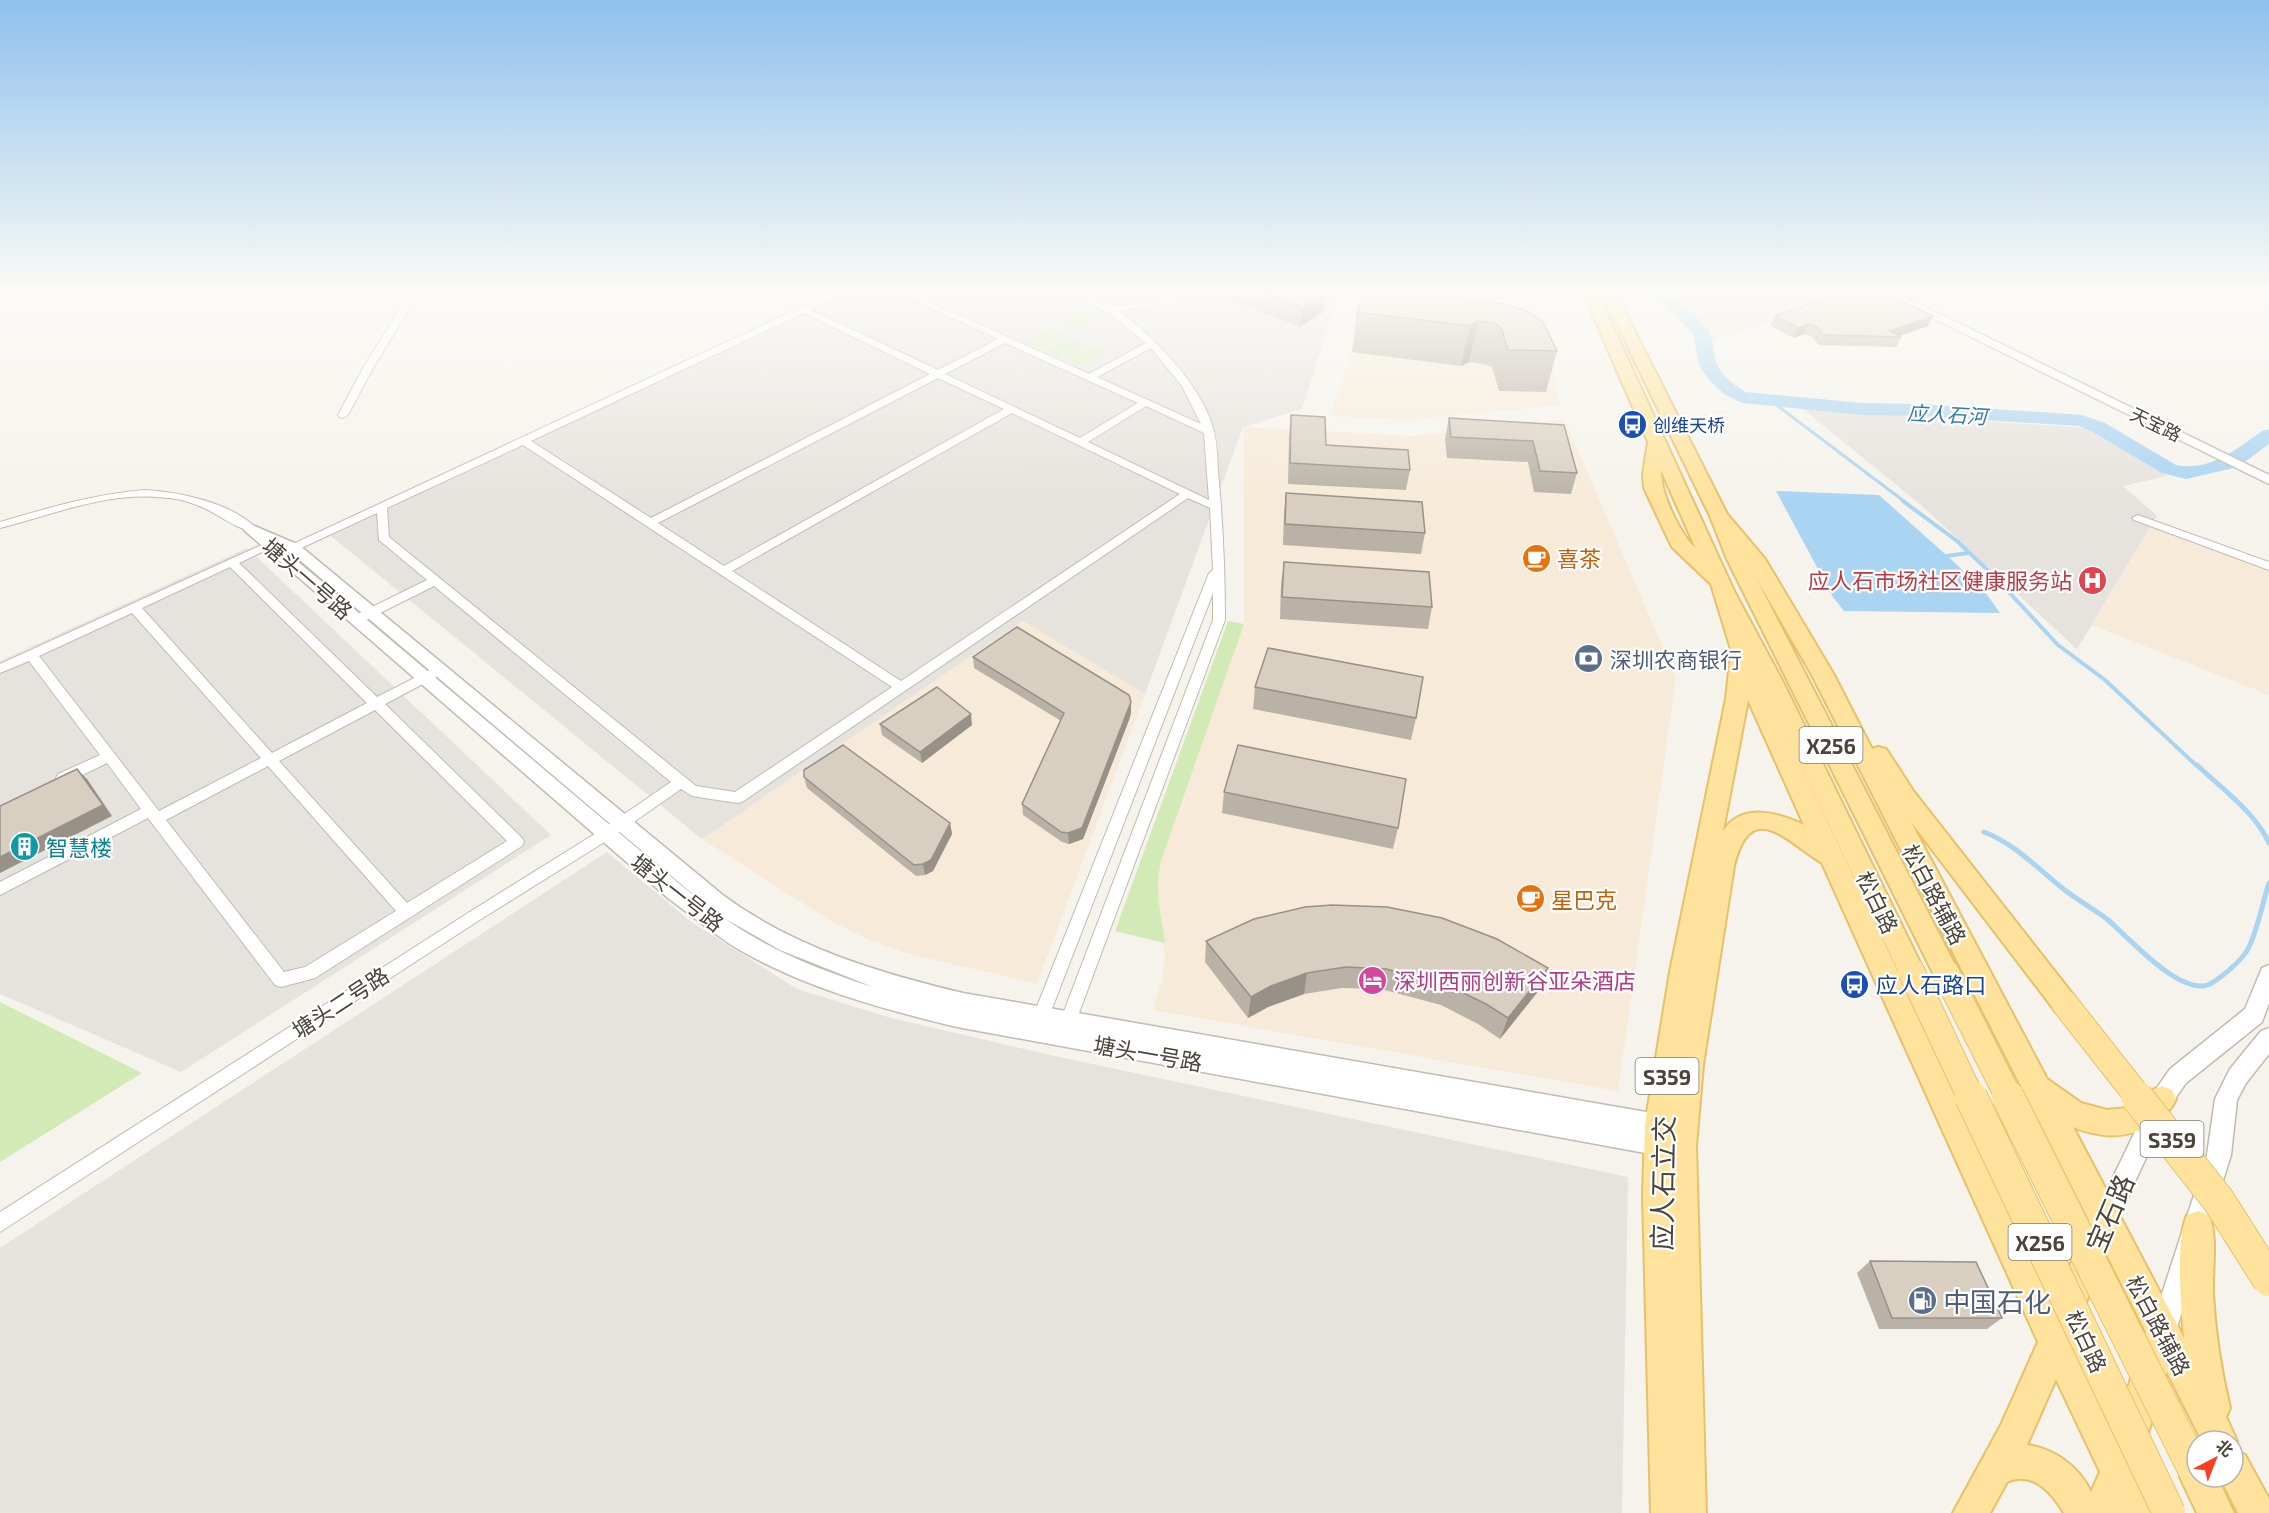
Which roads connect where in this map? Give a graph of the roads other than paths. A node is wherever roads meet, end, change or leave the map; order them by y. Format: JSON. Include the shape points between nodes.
{"nodes":[{"id":1,"x":373,"y":361,"type":"edge"},
{"id":2,"x":696,"y":361,"type":"edge"},
{"id":3,"x":910,"y":361,"type":"edge"},
{"id":4,"x":964,"y":361,"type":"edge"},
{"id":5,"x":1053,"y":361,"type":"edge"},
{"id":6,"x":1121,"y":361,"type":"edge"},
{"id":7,"x":1168,"y":361,"type":"edge"},
{"id":8,"x":1619,"y":361,"type":"edge"},
{"id":9,"x":1642,"y":361,"type":"edge"},
{"id":10,"x":2028,"y":361,"type":"edge"},
{"id":11,"x":2034,"y":361,"type":"edge"},
{"id":12,"x":938,"y":374,"type":"junction"},
{"id":13,"x":1090,"y":377,"type":"junction"},
{"id":14,"x":1146,"y":402,"type":"junction"},
{"id":15,"x":1012,"y":409,"type":"junction"},
{"id":16,"x":343,"y":415,"type":"dead end"},
{"id":17,"x":1209,"y":430,"type":"junction"},
{"id":18,"x":524,"y":441,"type":"junction"},
{"id":19,"x":1081,"y":442,"type":"junction"},
{"id":20,"x":2216,"y":450,"type":"junction"},
{"id":21,"x":2260,"y":470,"type":"edge"},
{"id":22,"x":2269,"y":480,"type":"edge"},
{"id":23,"x":1188,"y":493,"type":"junction"},
{"id":24,"x":1214,"y":506,"type":"junction"},
{"id":25,"x":382,"y":507,"type":"junction"},
{"id":26,"x":1719,"y":516,"type":"junction"},
{"id":27,"x":2138,"y":519,"type":"dead end"},
{"id":28,"x":650,"y":523,"type":"junction"},
{"id":29,"x":0,"y":525,"type":"edge"},
{"id":30,"x":249,"y":528,"type":"joint"},
{"id":31,"x":280,"y":546,"type":"junction"},
{"id":32,"x":232,"y":562,"type":"junction"},
{"id":33,"x":1218,"y":566,"type":"junction"},
{"id":34,"x":2269,"y":566,"type":"edge"},
{"id":35,"x":724,"y":571,"type":"junction"},
{"id":36,"x":435,"y":581,"type":"junction"},
{"id":37,"x":1724,"y":590,"type":"junction"},
{"id":38,"x":134,"y":607,"type":"junction"},
{"id":39,"x":364,"y":616,"type":"junction"},
{"id":40,"x":1739,"y":644,"type":"junction"},
{"id":41,"x":32,"y":655,"type":"junction"},
{"id":42,"x":0,"y":669,"type":"edge"},
{"id":43,"x":431,"y":674,"type":"junction"},
{"id":44,"x":1823,"y":675,"type":"junction"},
{"id":45,"x":902,"y":687,"type":"junction"},
{"id":46,"x":375,"y":704,"type":"junction"},
{"id":47,"x":109,"y":756,"type":"junction"},
{"id":48,"x":270,"y":759,"type":"junction"},
{"id":49,"x":681,"y":782,"type":"junction"},
{"id":50,"x":50,"y":785,"type":"edge"},
{"id":51,"x":154,"y":815,"type":"junction"},
{"id":52,"x":614,"y":829,"type":"junction"},
{"id":53,"x":1833,"y":862,"type":"junction"},
{"id":54,"x":0,"y":889,"type":"edge"},
{"id":55,"x":406,"y":912,"type":"junction"},
{"id":56,"x":2269,"y":974,"type":"edge"},
{"id":57,"x":1038,"y":1024,"type":"junction"},
{"id":58,"x":1065,"y":1029,"type":"junction"},
{"id":59,"x":2269,"y":1038,"type":"edge"},
{"id":60,"x":1927,"y":1065,"type":"junction"},
{"id":61,"x":2027,"y":1069,"type":"junction"},
{"id":62,"x":2162,"y":1099,"type":"junction"},
{"id":63,"x":1670,"y":1137,"type":"junction"},
{"id":64,"x":2105,"y":1219,"type":"junction"},
{"id":65,"x":0,"y":1223,"type":"edge"},
{"id":66,"x":2198,"y":1226,"type":"junction"},
{"id":67,"x":2269,"y":1280,"type":"edge"},
{"id":68,"x":2163,"y":1334,"type":"junction"},
{"id":69,"x":2055,"y":1342,"type":"junction"},
{"id":70,"x":2214,"y":1429,"type":"edge"},
{"id":71,"x":2218,"y":1429,"type":"edge"},
{"id":72,"x":2185,"y":1450,"type":"edge"},
{"id":73,"x":1995,"y":1470,"type":"junction"},
{"id":74,"x":2118,"y":1472,"type":"junction"},
{"id":75,"x":2204,"y":1489,"type":"edge"},
{"id":76,"x":2244,"y":1489,"type":"edge"},
{"id":77,"x":1669,"y":1513,"type":"edge"},
{"id":78,"x":1688,"y":1513,"type":"edge"},
{"id":79,"x":1971,"y":1513,"type":"edge"},
{"id":80,"x":2083,"y":1513,"type":"edge"},
{"id":81,"x":2100,"y":1513,"type":"edge"},
{"id":82,"x":2135,"y":1513,"type":"edge"},
{"id":83,"x":2169,"y":1513,"type":"edge"},
{"id":84,"x":2216,"y":1513,"type":"edge"},
{"id":85,"x":2257,"y":1513,"type":"edge"}],
"edges":[{"from":1,"to":16,"type":"street"},
{"from":2,"to":18,"type":"street"},
{"from":3,"to":12,"type":"street"},
{"from":4,"to":12,"type":"street"},
{"from":5,"to":13,"type":"street"},
{"from":6,"to":13,"type":"street"},
{"from":7,"to":17,"type":"street","via":[[1190,390]]},
{"from":8,"to":37,"type":"main road","via":[[1656,442],[1652,480],[1664,512],[1684,549]]},
{"from":9,"to":26,"type":"main road","name":"松白路","number":"S359"},
{"from":10,"to":20,"type":"street","name":"天宝路"},
{"from":11,"to":20,"type":"street","name":"天宝路"},
{"from":12,"to":15,"type":"street"},
{"from":12,"to":28,"type":"street"},
{"from":13,"to":14,"type":"street"},
{"from":14,"to":17,"type":"street"},
{"from":14,"to":19,"type":"street"},
{"from":15,"to":19,"type":"street"},
{"from":15,"to":35,"type":"street"},
{"from":17,"to":24,"type":"street"},
{"from":18,"to":25,"type":"street"},
{"from":18,"to":28,"type":"street"},
{"from":19,"to":23,"type":"street"},
{"from":20,"to":21,"type":"street","name":"天宝路"},
{"from":21,"to":22,"type":"street","name":"天宝路"},
{"from":23,"to":24,"type":"street"},
{"from":23,"to":45,"type":"street"},
{"from":24,"to":33,"type":"street"},
{"from":25,"to":31,"type":"street"},
{"from":25,"to":36,"type":"street","via":[[383,538]]},
{"from":26,"to":44,"type":"main road","name":"松白路辅路","number":"S359","via":[[1755,559]]},
{"from":26,"to":72,"type":"main road","name":"松白路","number":"X256","bridge":true,"via":[[1737,559]]},
{"from":27,"to":34,"type":"street"},
{"from":28,"to":35,"type":"street"},
{"from":29,"to":30,"type":"street","via":[[86,502],[147,492],[207,504]]},
{"from":30,"to":31,"type":"street","name":"塘头一号路"},
{"from":31,"to":32,"type":"street"},
{"from":31,"to":39,"type":"street","name":"塘头一号路"},
{"from":32,"to":38,"type":"street"},
{"from":32,"to":46,"type":"street"},
{"from":33,"to":57,"type":"street"},
{"from":33,"to":58,"type":"street","via":[[1219,620]]},
{"from":35,"to":45,"type":"street"},
{"from":36,"to":39,"type":"street"},
{"from":36,"to":49,"type":"street"},
{"from":37,"to":40,"type":"main road","number":"S359"},
{"from":37,"to":83,"type":"main road","name":"松白路","number":"X256","bridge":true,"via":[[1773,684]]},
{"from":38,"to":41,"type":"street"},
{"from":38,"to":48,"type":"street"},
{"from":39,"to":43,"type":"street","name":"塘头一号路"},
{"from":40,"to":53,"type":"main road","number":"S359","via":[[1757,697]]},
{"from":40,"to":63,"type":"main road","name":"应人石立交","number":"S359","via":[[1737,699],[1683,972]]},
{"from":41,"to":42,"type":"street"},
{"from":41,"to":47,"type":"street"},
{"from":43,"to":46,"type":"street"},
{"from":43,"to":52,"type":"street","name":"塘头一号路"},
{"from":44,"to":61,"type":"main road","name":"松白路辅路","number":"S359"},
{"from":44,"to":67,"type":"main road","number":"S359","bridge":true,"via":[[1906,798],[2219,1201]]},
{"from":45,"to":49,"type":"street","via":[[737,798],[692,791]]},
{"from":46,"to":48,"type":"street"},
{"from":46,"to":55,"type":"street","via":[[517,842]]},
{"from":47,"to":50,"type":"street"},
{"from":47,"to":51,"type":"street"},
{"from":48,"to":51,"type":"street"},
{"from":48,"to":55,"type":"street"},
{"from":49,"to":52,"type":"street","name":"塘头二号路"},
{"from":51,"to":54,"type":"street"},
{"from":51,"to":55,"type":"street","via":[[281,980],[309,973]]},
{"from":52,"to":57,"type":"street","name":"塘头一号路","via":[[718,925],[785,963],[911,1008]]},
{"from":52,"to":65,"type":"street","name":"塘头二号路"},
{"from":53,"to":60,"type":"main road","number":"S359"},
{"from":53,"to":63,"type":"main road","via":[[1817,845],[1784,825],[1754,822],[1733,834],[1724,855]]},
{"from":56,"to":62,"type":"street","name":"宝石路","via":[[2254,1015],[2178,1076]]},
{"from":57,"to":58,"type":"street","name":"塘头一号路"},
{"from":58,"to":63,"type":"street","name":"塘头一号路"},
{"from":59,"to":66,"type":"street","via":[[2238,1076],[2226,1099],[2219,1155]]},
{"from":60,"to":61,"type":"main road","via":[[1953,1092],[1996,1107],[2018,1104],[2027,1096]]},
{"from":60,"to":69,"type":"main road","number":"S359"},
{"from":61,"to":62,"type":"main road","via":[[2056,1103],[2096,1122],[2133,1120]]},
{"from":61,"to":64,"type":"main road","name":"松白路辅路","number":"S359"},
{"from":62,"to":64,"type":"street","name":"宝石路"},
{"from":63,"to":77,"type":"main road","name":"应人石立交","number":"S359"},
{"from":63,"to":78,"type":"main road"},
{"from":64,"to":68,"type":"main road","name":"松白路辅路","number":"S359"},
{"from":64,"to":69,"type":"main road","name":"宝石路"},
{"from":66,"to":68,"type":"street"},
{"from":66,"to":71,"type":"main road","via":[[2197,1328]]},
{"from":68,"to":70,"type":"main road","name":"松白路辅路"},
{"from":68,"to":74,"type":"main road"},
{"from":69,"to":73,"type":"main road","name":"宝石路"},
{"from":69,"to":74,"type":"main road"},
{"from":73,"to":79,"type":"main road","name":"宝石路"},
{"from":73,"to":80,"type":"main road","via":[[2006,1462],[2033,1462],[2063,1481]]},
{"from":74,"to":81,"type":"main road"},
{"from":74,"to":82,"type":"main road"},
{"from":75,"to":84,"type":"main road","name":"松白路","number":"X256"},
{"from":76,"to":85,"type":"main road"}]}
